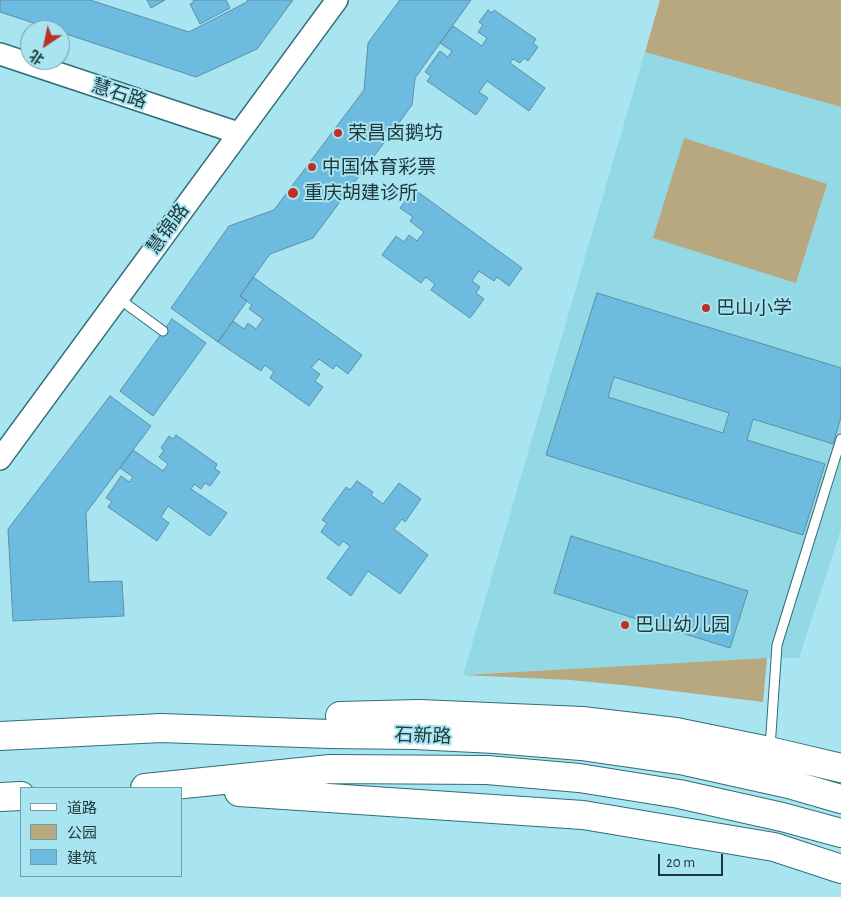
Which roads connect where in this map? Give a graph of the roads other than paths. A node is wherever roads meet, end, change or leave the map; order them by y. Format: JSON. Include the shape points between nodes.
{"nodes":[{"id":1,"x":337,"y":0,"type":"edge"},
{"id":2,"x":0,"y":54,"type":"edge"},
{"id":3,"x":238,"y":133,"type":"junction"},
{"id":4,"x":118,"y":298,"type":"junction"},
{"id":5,"x":163,"y":331,"type":"dead end"},
{"id":6,"x":841,"y":439,"type":"edge"},
{"id":7,"x":0,"y":459,"type":"edge"},
{"id":8,"x":161,"y":728,"type":"junction"},
{"id":9,"x":0,"y":736,"type":"edge"},
{"id":10,"x":769,"y":751,"type":"junction"},
{"id":11,"x":841,"y":768,"type":"edge"},
{"id":12,"x":166,"y":787,"type":"edge"},
{"id":13,"x":182,"y":790,"type":"edge"},
{"id":14,"x":20,"y":796,"type":"edge"},
{"id":15,"x":0,"y":797,"type":"edge"},
{"id":16,"x":841,"y":799,"type":"edge"},
{"id":17,"x":841,"y":833,"type":"edge"},
{"id":18,"x":841,"y":868,"type":"edge"}],
"edges":[{"from":1,"to":3,"type":"street","name":"慧锦路"},
{"from":2,"to":3,"type":"street","name":"慧石路"},
{"from":3,"to":4,"type":"street","name":"慧锦路"},
{"from":4,"to":5,"type":"lane"},
{"from":4,"to":7,"type":"street","name":"慧锦路"},
{"from":6,"to":10,"type":"lane","via":[[777,644]]},
{"from":8,"to":9,"type":"main road","name":"石新路"},
{"from":8,"to":10,"type":"main road","via":[[332,716],[419,714],[582,721],[676,732]]},
{"from":8,"to":16,"type":"main road","name":"石新路","via":[[414,735],[581,746],[685,761]]},
{"from":10,"to":11,"type":"main road"},
{"from":12,"to":17,"type":"main road","name":"石新路","via":[[330,769],[487,770],[578,778],[679,794],[782,816]]},
{"from":13,"to":18,"type":"main road","via":[[583,815],[774,848]]},
{"from":14,"to":15,"type":"main road"}]}
